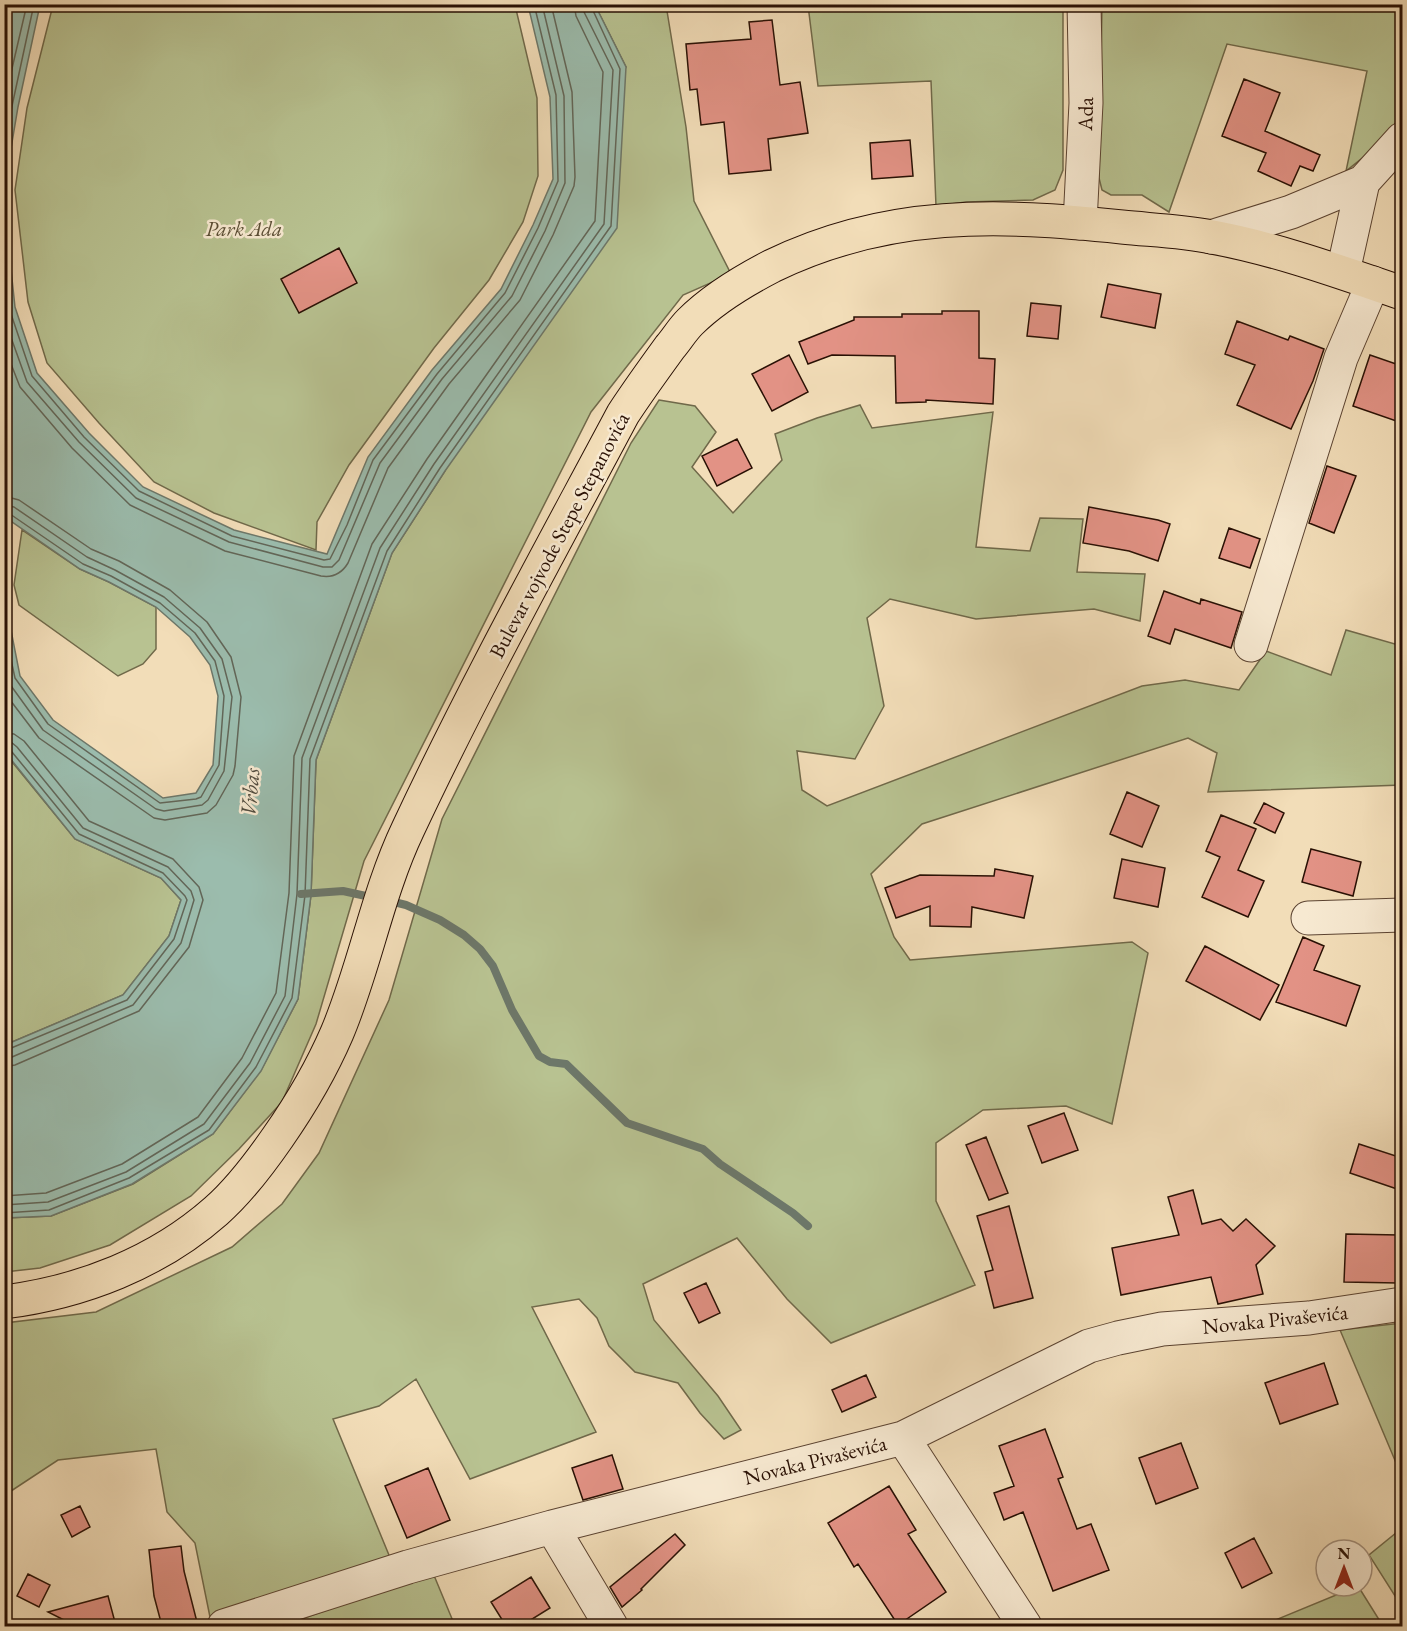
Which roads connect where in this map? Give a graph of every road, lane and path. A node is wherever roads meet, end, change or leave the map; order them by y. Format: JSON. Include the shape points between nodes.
{"nodes":[{"id":1,"x":1084,"y":4,"type":"edge"},
{"id":2,"x":1402,"y":139,"type":"edge"},
{"id":3,"x":1363,"y":182,"type":"junction"},
{"id":4,"x":1080,"y":223,"type":"junction"},
{"id":5,"x":1211,"y":237,"type":"junction"},
{"id":6,"x":1373,"y":283,"type":"edge"},
{"id":7,"x":1251,"y":645,"type":"dead end"},
{"id":8,"x":1402,"y":915,"type":"edge"},
{"id":9,"x":1308,"y":918,"type":"dead end"},
{"id":10,"x":4,"y":1302,"type":"edge"},
{"id":11,"x":1402,"y":1304,"type":"edge"},
{"id":12,"x":903,"y":1438,"type":"junction"},
{"id":13,"x":552,"y":1527,"type":"junction"},
{"id":14,"x":224,"y":1626,"type":"edge"},
{"id":15,"x":611,"y":1626,"type":"edge"},
{"id":16,"x":1025,"y":1626,"type":"edge"}],
"edges":[{"from":1,"to":4,"type":"street","name":"Ada","via":[[1086,103]]},
{"from":2,"to":3,"type":"street"},
{"from":3,"to":5,"type":"street","via":[[1291,212]]},
{"from":3,"to":6,"type":"street"},
{"from":4,"to":5,"type":"main road","name":"Bulevar vojvode Stepe Stepanovića"},
{"from":4,"to":10,"type":"main road","name":"Bulevar vojvode Stepe Stepanovića","via":[[1012,218],[921,223],[842,237],[804,250],[737,285],[689,323],[623,414],[464,714],[391,872],[337,1033],[315,1078],[265,1155],[217,1210],[184,1236],[134,1266],[73,1288]]},
{"from":5,"to":6,"type":"main road","name":"Bulevar vojvode Stepe Stepanovića","via":[[1291,256]]},
{"from":6,"to":7,"type":"street","via":[[1341,358]]},
{"from":8,"to":9,"type":"street"},
{"from":11,"to":12,"type":"street","name":"Novaka Pivaševića","via":[[1309,1318],[1162,1329],[1118,1338],[1089,1346]]},
{"from":12,"to":13,"type":"street","name":"Novaka Pivaševića"},
{"from":12,"to":16,"type":"street"},
{"from":13,"to":14,"type":"street","name":"Novaka Pivaševića","via":[[408,1567]]},
{"from":13,"to":15,"type":"street"}]}
